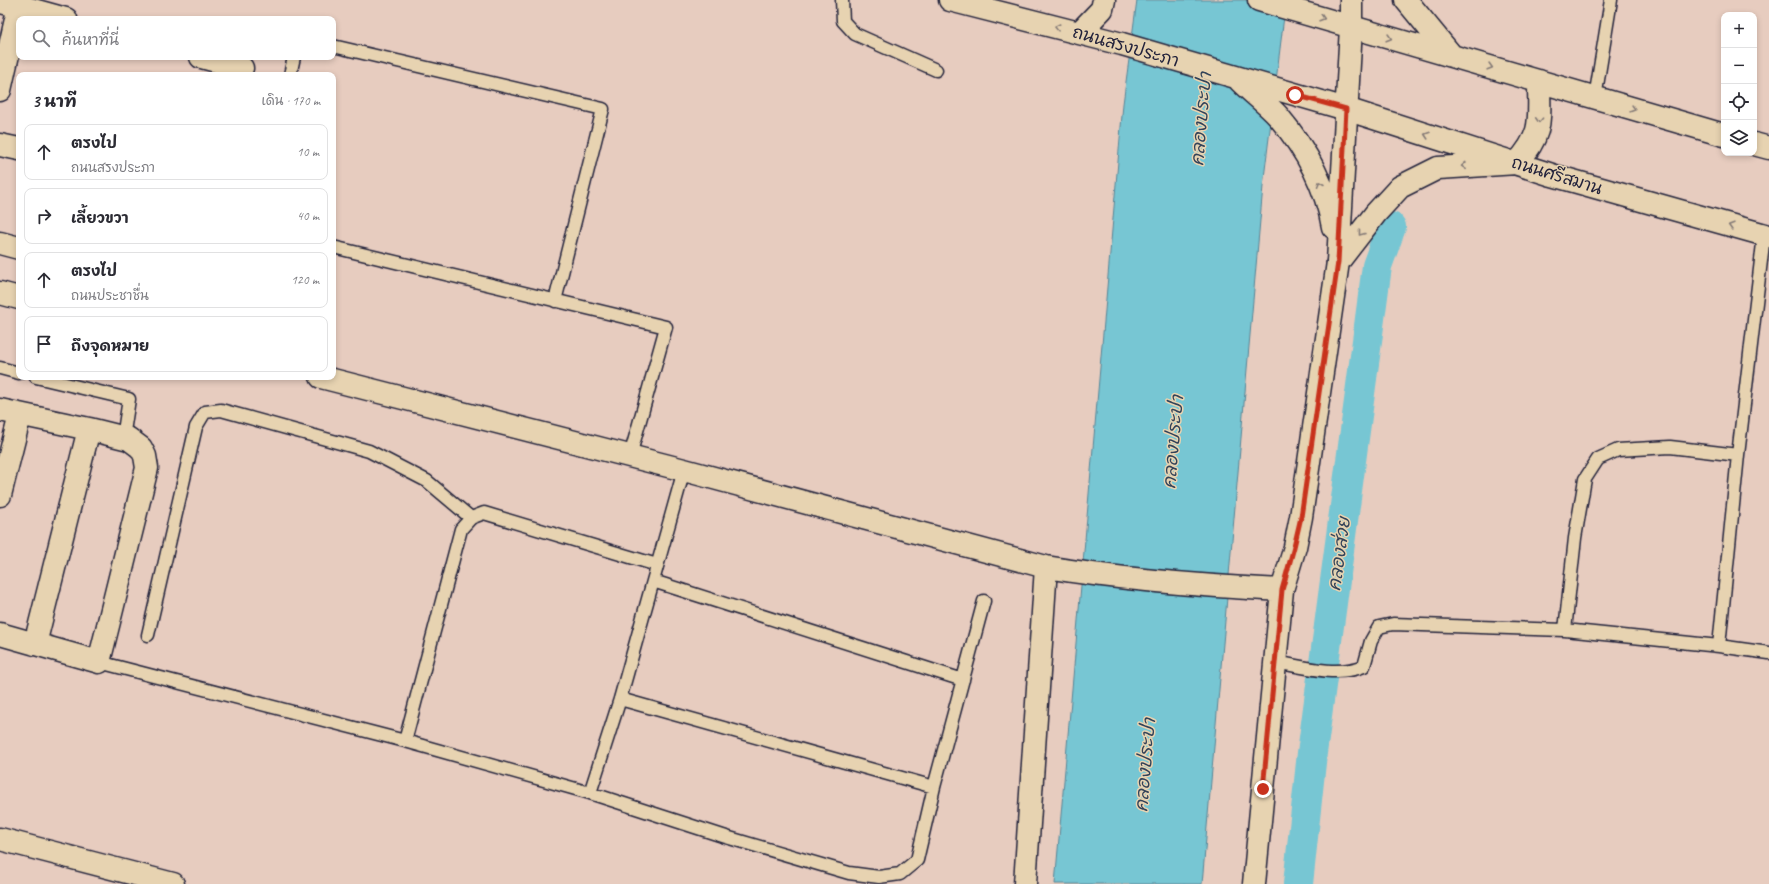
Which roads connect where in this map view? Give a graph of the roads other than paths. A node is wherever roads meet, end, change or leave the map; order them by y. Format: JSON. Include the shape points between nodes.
{"nodes":[{"id":1,"x":842,"y":0,"type":"edge"},
{"id":2,"x":950,"y":0,"type":"edge"},
{"id":3,"x":1104,"y":0,"type":"edge"},
{"id":4,"x":1259,"y":0,"type":"edge"},
{"id":5,"x":1351,"y":0,"type":"edge"},
{"id":6,"x":1406,"y":0,"type":"edge"},
{"id":7,"x":1611,"y":0,"type":"edge"},
{"id":8,"x":9,"y":4,"type":"edge"},
{"id":9,"x":55,"y":16,"type":"edge"},
{"id":10,"x":1352,"y":27,"type":"junction"},
{"id":11,"x":1080,"y":32,"type":"junction"},
{"id":12,"x":336,"y":47,"type":"edge"},
{"id":13,"x":1452,"y":56,"type":"junction"},
{"id":14,"x":212,"y":60,"type":"edge"},
{"id":15,"x":293,"y":60,"type":"edge"},
{"id":16,"x":242,"y":68,"type":"dead end"},
{"id":17,"x":936,"y":70,"type":"dead end"},
{"id":18,"x":291,"y":72,"type":"edge"},
{"id":19,"x":1236,"y":77,"type":"junction"},
{"id":20,"x":1539,"y":81,"type":"junction"},
{"id":21,"x":0,"y":90,"type":"edge"},
{"id":22,"x":1595,"y":98,"type":"junction"},
{"id":23,"x":1346,"y":109,"type":"junction"},
{"id":24,"x":1721,"y":134,"type":"edge"},
{"id":25,"x":0,"y":145,"type":"edge"},
{"id":26,"x":1757,"y":145,"type":"edge"},
{"id":27,"x":16,"y":148,"type":"edge"},
{"id":28,"x":1769,"y":148,"type":"edge"},
{"id":29,"x":1517,"y":164,"type":"junction"},
{"id":30,"x":1766,"y":236,"type":"edge"},
{"id":31,"x":0,"y":243,"type":"edge"},
{"id":32,"x":16,"y":247,"type":"edge"},
{"id":33,"x":336,"y":248,"type":"edge"},
{"id":34,"x":1338,"y":262,"type":"junction"},
{"id":35,"x":0,"y":294,"type":"edge"},
{"id":36,"x":16,"y":297,"type":"edge"},
{"id":37,"x":555,"y":301,"type":"junction"},
{"id":38,"x":0,"y":368,"type":"edge"},
{"id":39,"x":16,"y":372,"type":"edge"},
{"id":40,"x":49,"y":380,"type":"edge"},
{"id":41,"x":333,"y":380,"type":"edge"},
{"id":42,"x":10,"y":413,"type":"edge"},
{"id":43,"x":89,"y":429,"type":"junction"},
{"id":44,"x":123,"y":438,"type":"junction"},
{"id":45,"x":1738,"y":454,"type":"junction"},
{"id":46,"x":630,"y":456,"type":"junction"},
{"id":47,"x":684,"y":470,"type":"junction"},
{"id":48,"x":0,"y":496,"type":"edge"},
{"id":49,"x":470,"y":518,"type":"junction"},
{"id":50,"x":657,"y":565,"type":"junction"},
{"id":51,"x":1046,"y":568,"type":"junction"},
{"id":52,"x":653,"y":581,"type":"junction"},
{"id":53,"x":1282,"y":590,"type":"junction"},
{"id":54,"x":984,"y":601,"type":"dead end"},
{"id":55,"x":1565,"y":630,"type":"junction"},
{"id":56,"x":0,"y":634,"type":"edge"},
{"id":57,"x":148,"y":636,"type":"dead end"},
{"id":58,"x":35,"y":644,"type":"junction"},
{"id":59,"x":1719,"y":646,"type":"junction"},
{"id":60,"x":1769,"y":654,"type":"edge"},
{"id":61,"x":99,"y":662,"type":"junction"},
{"id":62,"x":1275,"y":662,"type":"junction"},
{"id":63,"x":963,"y":680,"type":"junction"},
{"id":64,"x":620,"y":699,"type":"junction"},
{"id":65,"x":405,"y":741,"type":"junction"},
{"id":66,"x":934,"y":787,"type":"junction"},
{"id":67,"x":590,"y":793,"type":"junction"},
{"id":68,"x":0,"y":839,"type":"edge"},
{"id":69,"x":173,"y":884,"type":"edge"},
{"id":70,"x":1025,"y":884,"type":"edge"},
{"id":71,"x":1254,"y":884,"type":"edge"}],
"edges":[{"from":1,"to":17,"type":"lane","via":[[843,21],[855,34]]},
{"from":11,"to":2,"type":"street","name":"ถนนสรงประภา","one_way":true},
{"from":3,"to":11,"type":"street","via":[[1102,9]]},
{"from":4,"to":10,"type":"street","one_way":true},
{"from":5,"to":10,"type":"street"},
{"from":6,"to":13,"type":"street"},
{"from":7,"to":22,"type":"lane"},
{"from":8,"to":9,"type":"street"},
{"from":8,"to":21,"type":"street"},
{"from":10,"to":13,"type":"street","one_way":true},
{"from":10,"to":23,"type":"street"},
{"from":11,"to":19,"type":"street","name":"ถนนสรงประภา"},
{"from":12,"to":37,"type":"lane","via":[[603,109]]},
{"from":13,"to":20,"type":"street","one_way":true},
{"from":14,"to":16,"type":"street"},
{"from":15,"to":18,"type":"lane"},
{"from":19,"to":23,"type":"street","name":"ถนนสรงประภา"},
{"from":34,"to":19,"type":"street","one_way":true,"via":[[1329,205],[1311,163],[1278,116]]},
{"from":20,"to":22,"type":"street"},
{"from":20,"to":29,"type":"street","one_way":true,"via":[[1537,134],[1531,148]]},
{"from":22,"to":24,"type":"street","one_way":true},
{"from":29,"to":23,"type":"street","name":"ถนนศรีสมาน","one_way":true},
{"from":23,"to":34,"type":"street"},
{"from":25,"to":27,"type":"street"},
{"from":26,"to":28,"type":"street"},
{"from":30,"to":29,"type":"street","name":"ถนนศรีสมาน","one_way":true},
{"from":29,"to":34,"type":"street","one_way":true,"via":[[1438,168],[1400,187]]},
{"from":30,"to":45,"type":"lane"},
{"from":31,"to":32,"type":"street"},
{"from":33,"to":37,"type":"lane"},
{"from":34,"to":53,"type":"street","via":[[1301,517]]},
{"from":35,"to":36,"type":"street"},
{"from":37,"to":46,"type":"lane","via":[[666,328]]},
{"from":38,"to":39,"type":"lane"},
{"from":40,"to":44,"type":"lane","via":[[129,399]]},
{"from":41,"to":46,"type":"street"},
{"from":42,"to":43,"type":"street"},
{"from":42,"to":48,"type":"street"},
{"from":43,"to":44,"type":"street"},
{"from":43,"to":58,"type":"street"},
{"from":44,"to":61,"type":"street","via":[[141,448],[147,468]]},
{"from":45,"to":55,"type":"lane","via":[[1670,447],[1618,450],[1598,459],[1585,479],[1575,538]]},
{"from":45,"to":59,"type":"lane"},
{"from":46,"to":47,"type":"street"},
{"from":47,"to":50,"type":"lane"},
{"from":47,"to":51,"type":"street"},
{"from":49,"to":50,"type":"lane","via":[[484,513]]},
{"from":49,"to":57,"type":"lane","via":[[427,481],[369,451],[221,410],[204,412],[196,427]]},
{"from":49,"to":65,"type":"lane","via":[[461,530]]},
{"from":50,"to":52,"type":"lane"},
{"from":51,"to":53,"type":"street","via":[[1077,573]]},
{"from":51,"to":70,"type":"street"},
{"from":52,"to":63,"type":"lane"},
{"from":52,"to":64,"type":"lane"},
{"from":53,"to":62,"type":"street"},
{"from":54,"to":63,"type":"lane"},
{"from":55,"to":59,"type":"lane"},
{"from":55,"to":62,"type":"lane","via":[[1393,624],[1380,627],[1371,641],[1364,666],[1351,671]]},
{"from":56,"to":58,"type":"street"},
{"from":58,"to":61,"type":"street"},
{"from":59,"to":60,"type":"lane"},
{"from":61,"to":65,"type":"lane"},
{"from":62,"to":71,"type":"street"},
{"from":63,"to":66,"type":"lane"},
{"from":64,"to":66,"type":"lane"},
{"from":64,"to":67,"type":"lane"},
{"from":65,"to":67,"type":"lane"},
{"from":66,"to":67,"type":"lane","via":[[917,860],[900,874],[879,877],[849,873]]},
{"from":68,"to":69,"type":"street"}]}
